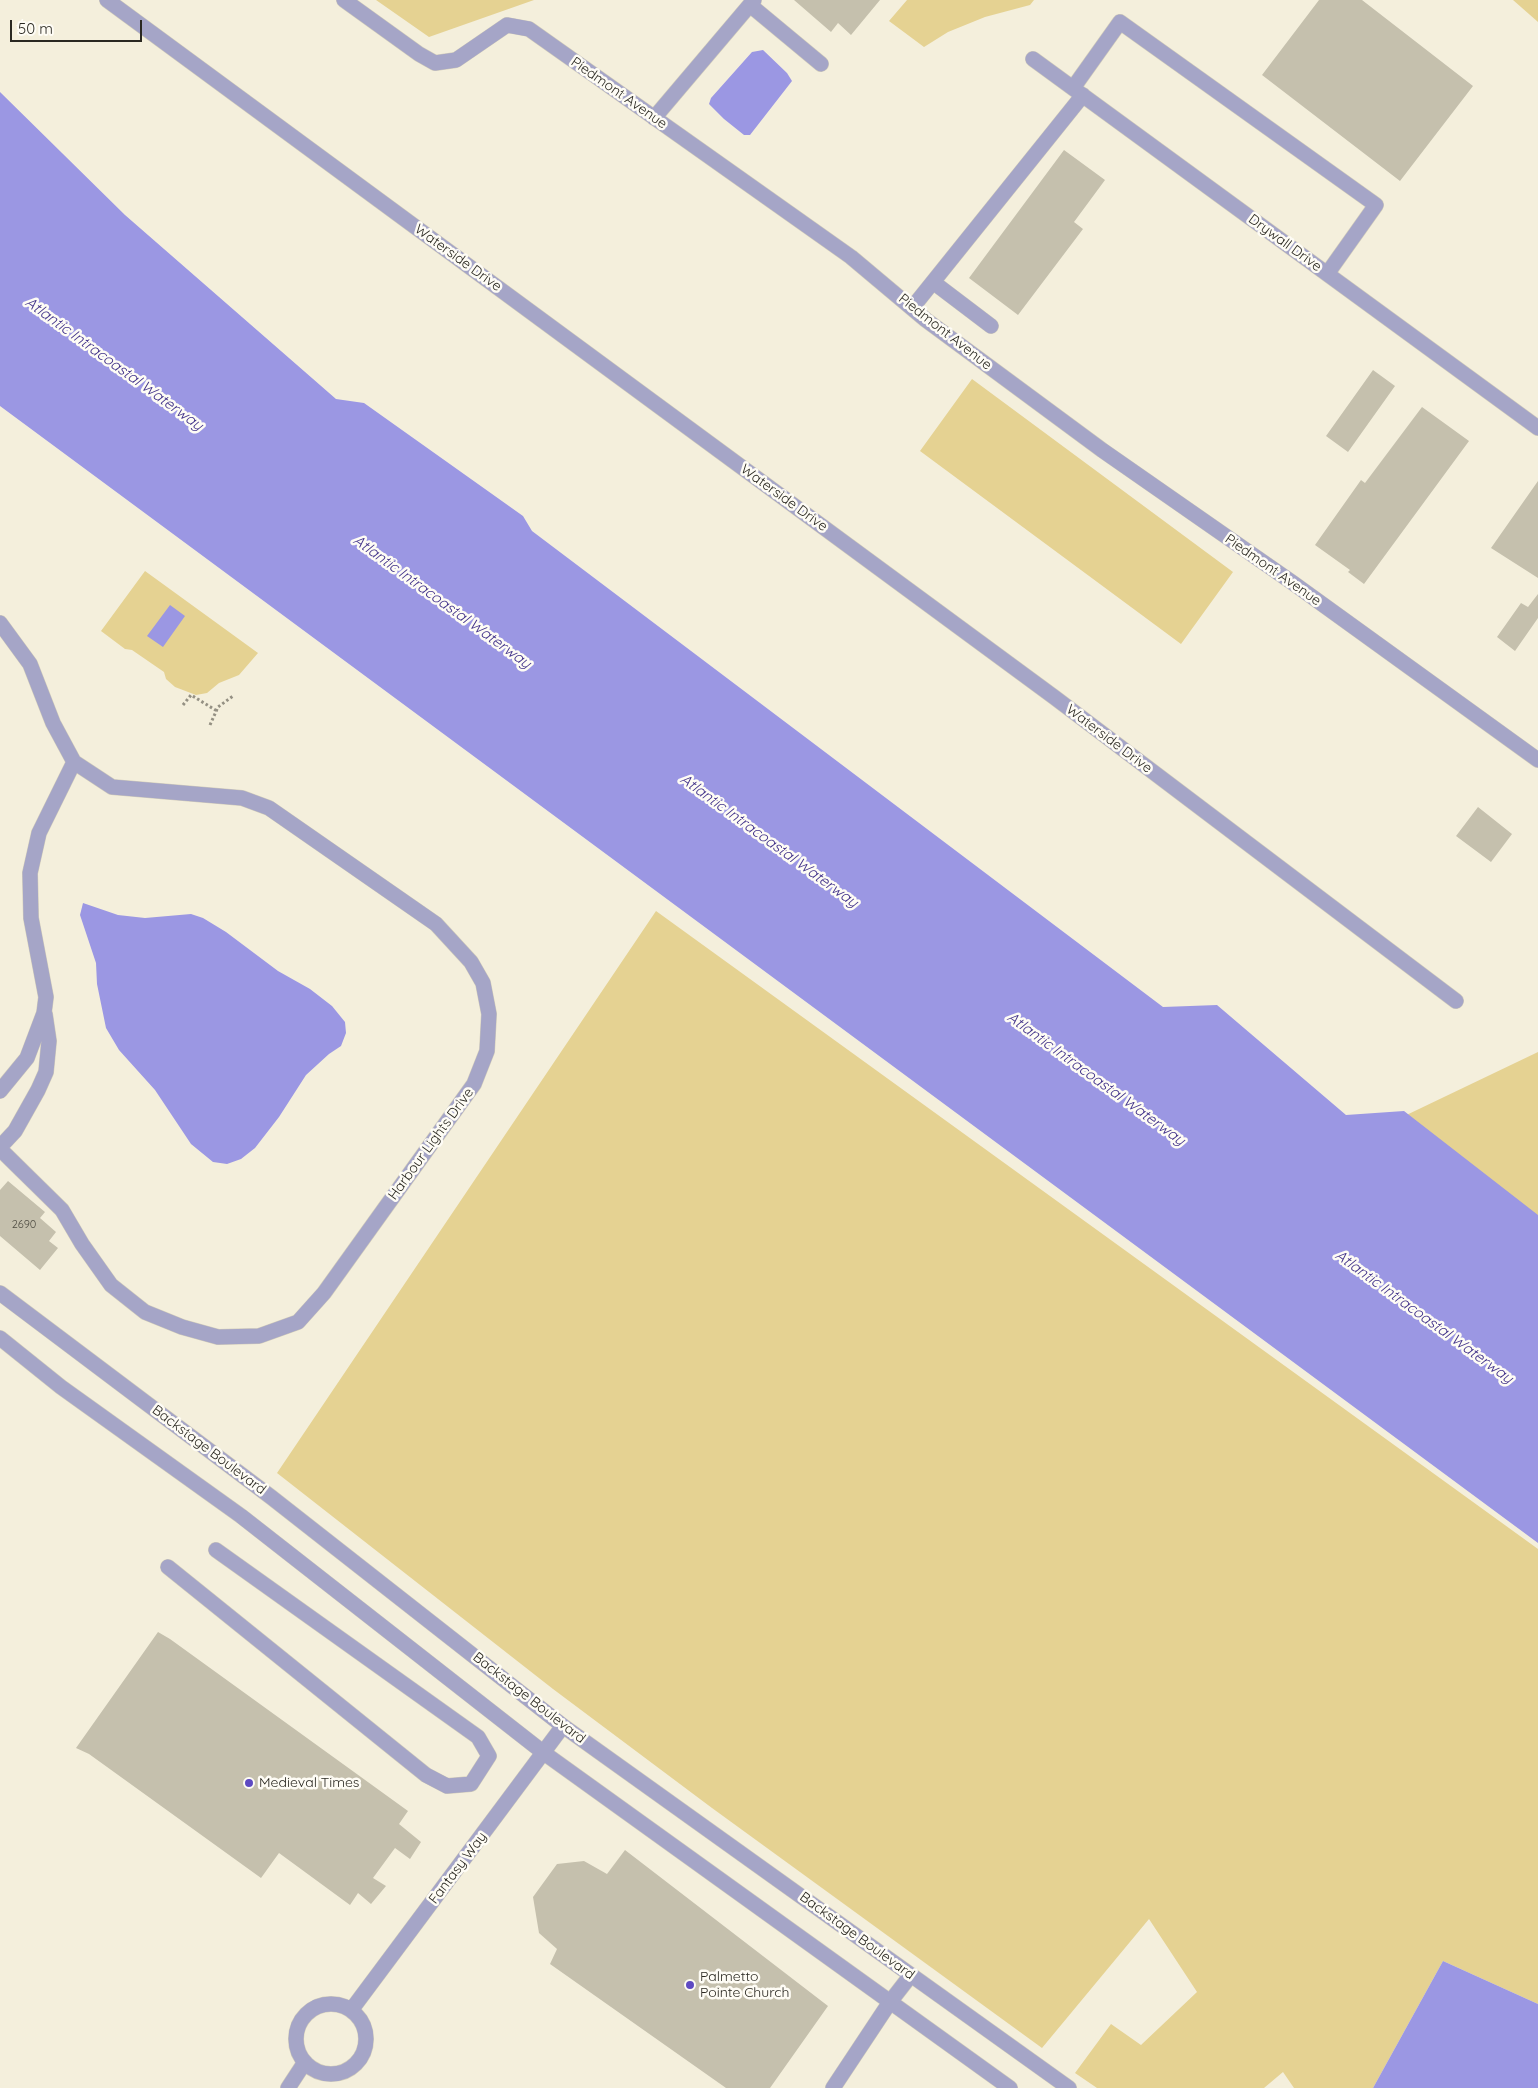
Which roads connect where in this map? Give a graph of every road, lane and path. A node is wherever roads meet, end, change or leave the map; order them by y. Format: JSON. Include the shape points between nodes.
{"nodes":[{"id":1,"x":107,"y":0,"type":"edge"},
{"id":2,"x":344,"y":0,"type":"edge"},
{"id":3,"x":752,"y":2,"type":"edge"},
{"id":4,"x":1033,"y":59,"type":"dead end"},
{"id":5,"x":821,"y":64,"type":"dead end"},
{"id":6,"x":1078,"y":92,"type":"junction"},
{"id":7,"x":654,"y":118,"type":"junction"},
{"id":8,"x":1327,"y":274,"type":"junction"},
{"id":9,"x":933,"y":282,"type":"junction"},
{"id":10,"x":912,"y":308,"type":"junction"},
{"id":11,"x":991,"y":326,"type":"dead end"},
{"id":12,"x":1538,"y":428,"type":"edge"},
{"id":13,"x":0,"y":623,"type":"edge"},
{"id":14,"x":233,"y":696,"type":"dead end"},
{"id":15,"x":183,"y":705,"type":"dead end"},
{"id":16,"x":217,"y":710,"type":"junction"},
{"id":17,"x":210,"y":725,"type":"dead end"},
{"id":18,"x":1538,"y":760,"type":"edge"},
{"id":19,"x":74,"y":762,"type":"junction"},
{"id":20,"x":1456,"y":1001,"type":"dead end"},
{"id":21,"x":44,"y":1013,"type":"junction"},
{"id":22,"x":0,"y":1091,"type":"edge"},
{"id":23,"x":0,"y":1148,"type":"edge"},
{"id":24,"x":0,"y":1293,"type":"edge"},
{"id":25,"x":0,"y":1338,"type":"edge"},
{"id":26,"x":216,"y":1550,"type":"dead end"},
{"id":27,"x":168,"y":1567,"type":"dead end"},
{"id":28,"x":563,"y":1726,"type":"junction"},
{"id":29,"x":544,"y":1753,"type":"junction"},
{"id":30,"x":911,"y":1975,"type":"junction"},
{"id":31,"x":890,"y":2002,"type":"junction"},
{"id":32,"x":352,"y":2009,"type":"junction"},
{"id":33,"x":305,"y":2062,"type":"junction"},
{"id":34,"x":288,"y":2088,"type":"edge"},
{"id":35,"x":833,"y":2088,"type":"edge"},
{"id":36,"x":1010,"y":2088,"type":"edge"},
{"id":37,"x":1069,"y":2088,"type":"edge"}],
"edges":[{"from":1,"to":20,"type":"street","name":"Waterside Drive","via":[[1054,697]]},
{"from":2,"to":7,"type":"street","name":"Piedmont Avenue","via":[[435,63],[456,60],[507,25],[529,29]]},
{"from":3,"to":5,"type":"street"},
{"from":3,"to":7,"type":"street"},
{"from":4,"to":6,"type":"street","name":"Drywall Drive"},
{"from":6,"to":8,"type":"street","name":"Drywall Drive"},
{"from":6,"to":8,"type":"street","via":[[1120,22],[1376,205]]},
{"from":6,"to":9,"type":"street"},
{"from":7,"to":10,"type":"street","name":"Piedmont Avenue","via":[[851,257]]},
{"from":8,"to":12,"type":"street","name":"Drywall Drive"},
{"from":9,"to":10,"type":"street"},
{"from":9,"to":11,"type":"street"},
{"from":10,"to":18,"type":"street","name":"Piedmont Avenue","via":[[1102,450]]},
{"from":13,"to":19,"type":"street","name":"Harbour Lights Drive","via":[[30,664],[53,723]]},
{"from":14,"to":16,"type":"path"},
{"from":15,"to":16,"type":"path","via":[[192,694]]},
{"from":16,"to":17,"type":"path"},
{"from":19,"to":21,"type":"street","name":"Harbour Lights Drive","via":[[39,833],[30,873],[31,918],[46,997]]},
{"from":19,"to":23,"type":"street","name":"Harbour Lights Drive","via":[[112,788],[242,798],[269,808],[436,924],[471,962],[483,983],[490,1014],[487,1051],[474,1084],[324,1293],[298,1322],[259,1336],[218,1337],[145,1312],[112,1285],[62,1210]]},
{"from":21,"to":22,"type":"street","name":"Harbour Lights Drive","via":[[27,1058]]},
{"from":21,"to":23,"type":"street","name":"Harbour Lights Drive","via":[[49,1041],[46,1072],[15,1131]]},
{"from":24,"to":28,"type":"street","name":"Backstage Boulevard","via":[[271,1496]]},
{"from":25,"to":29,"type":"street","via":[[61,1388],[241,1516]]},
{"from":26,"to":27,"type":"street","via":[[478,1737],[489,1756],[471,1784],[448,1786],[426,1775]]},
{"from":28,"to":29,"type":"street","name":"Fantasy Way"},
{"from":28,"to":30,"type":"street","name":"Backstage Boulevard"},
{"from":29,"to":31,"type":"street"},
{"from":29,"to":32,"type":"street","name":"Fantasy Way"},
{"from":30,"to":31,"type":"street"},
{"from":30,"to":37,"type":"street","name":"Backstage Boulevard"},
{"from":31,"to":35,"type":"street"},
{"from":31,"to":36,"type":"street"},
{"from":32,"to":33,"type":"street","via":[[332,2003],[312,2008],[301,2020],[296,2033],[297,2050]]},
{"from":32,"to":33,"type":"street","via":[[366,2030],[365,2051],[356,2064],[346,2072],[335,2074],[320,2073]]},
{"from":33,"to":34,"type":"street"}]}
